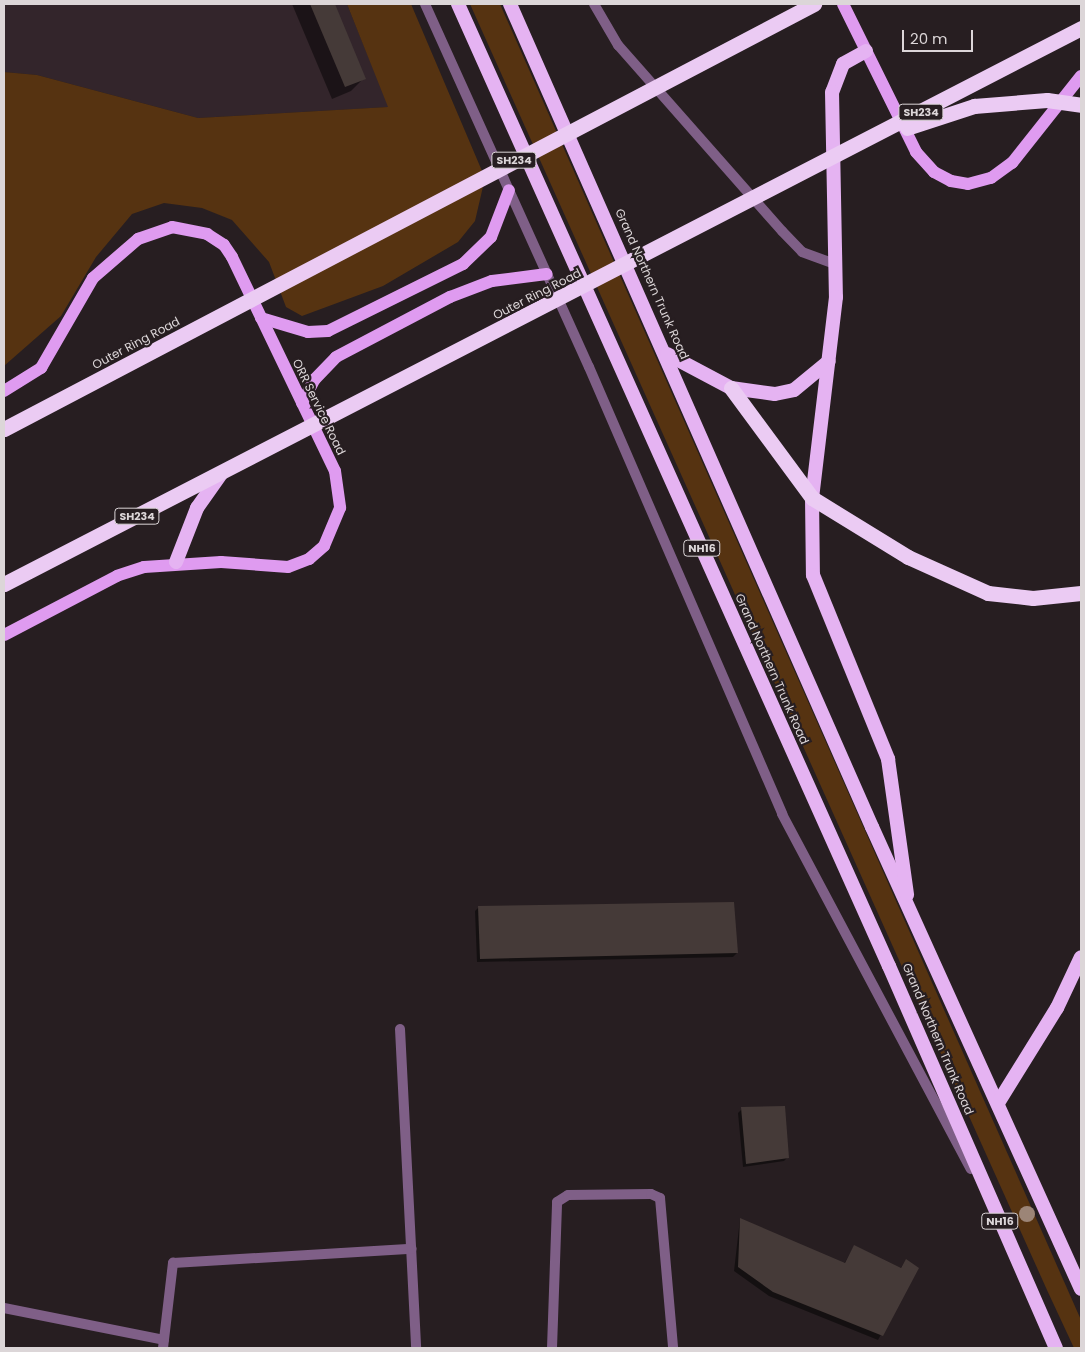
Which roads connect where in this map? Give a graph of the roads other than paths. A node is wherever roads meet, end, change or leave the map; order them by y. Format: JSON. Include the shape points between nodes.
{"nodes":[{"id":1,"x":425,"y":4,"type":"edge"},
{"id":2,"x":458,"y":4,"type":"edge"},
{"id":3,"x":510,"y":4,"type":"edge"},
{"id":4,"x":594,"y":4,"type":"edge"},
{"id":5,"x":814,"y":4,"type":"edge"},
{"id":6,"x":843,"y":4,"type":"edge"},
{"id":7,"x":1081,"y":28,"type":"edge"},
{"id":8,"x":866,"y":51,"type":"junction"},
{"id":9,"x":1081,"y":76,"type":"edge"},
{"id":10,"x":1081,"y":105,"type":"edge"},
{"id":11,"x":860,"y":144,"type":"junction"},
{"id":12,"x":510,"y":190,"type":"junction"},
{"id":13,"x":835,"y":264,"type":"junction"},
{"id":14,"x":547,"y":274,"type":"junction"},
{"id":15,"x":261,"y":318,"type":"junction"},
{"id":16,"x":667,"y":354,"type":"junction"},
{"id":17,"x":829,"y":361,"type":"junction"},
{"id":18,"x":730,"y":388,"type":"junction"},
{"id":19,"x":4,"y":391,"type":"edge"},
{"id":20,"x":302,"y":403,"type":"junction"},
{"id":21,"x":4,"y":429,"type":"edge"},
{"id":22,"x":220,"y":474,"type":"junction"},
{"id":23,"x":812,"y":498,"type":"junction"},
{"id":24,"x":176,"y":562,"type":"junction"},
{"id":25,"x":4,"y":584,"type":"edge"},
{"id":26,"x":1081,"y":593,"type":"edge"},
{"id":27,"x":4,"y":635,"type":"edge"},
{"id":28,"x":910,"y":910,"type":"junction"},
{"id":29,"x":1081,"y":957,"type":"edge"},
{"id":30,"x":400,"y":1028,"type":"dead end"},
{"id":31,"x":998,"y":1102,"type":"junction"},
{"id":32,"x":1006,"y":1234,"type":"junction"},
{"id":33,"x":412,"y":1249,"type":"junction"},
{"id":34,"x":1081,"y":1290,"type":"edge"},
{"id":35,"x":4,"y":1308,"type":"edge"},
{"id":36,"x":163,"y":1344,"type":"edge"},
{"id":37,"x":416,"y":1348,"type":"edge"},
{"id":38,"x":552,"y":1348,"type":"edge"},
{"id":39,"x":673,"y":1348,"type":"edge"},
{"id":40,"x":1056,"y":1348,"type":"edge"}],
"edges":[{"from":1,"to":12,"type":"street"},
{"from":2,"to":32,"type":"highway","name":"Grand Northern Trunk Road","number":"NH16"},
{"from":3,"to":16,"type":"highway","name":"Grand Northern Trunk Road"},
{"from":4,"to":13,"type":"street","via":[[618,45],[782,231],[802,252]]},
{"from":5,"to":21,"type":"highway","name":"Outer Ring Road","number":"SH234"},
{"from":6,"to":8,"type":"main road"},
{"from":7,"to":11,"type":"highway","name":"Outer Ring Road","number":"SH234"},
{"from":8,"to":9,"type":"main road","via":[[916,152],[934,172],[968,184],[991,178],[1012,163]]},
{"from":8,"to":13,"type":"highway","via":[[843,64],[832,92]]},
{"from":10,"to":11,"type":"highway","via":[[1047,100],[974,106]]},
{"from":11,"to":22,"type":"highway","name":"Outer Ring Road","number":"SH234"},
{"from":12,"to":14,"type":"street"},
{"from":12,"to":15,"type":"main road","via":[[491,237],[463,264],[328,331],[308,332]]},
{"from":13,"to":17,"type":"highway"},
{"from":14,"to":20,"type":"main road","via":[[492,281],[450,297],[336,357],[315,378]]},
{"from":14,"to":32,"type":"street","via":[[782,814]]},
{"from":15,"to":19,"type":"main road","name":"ORR Service Road","via":[[224,245],[190,228],[156,232],[138,239],[93,278],[41,368]]},
{"from":15,"to":20,"type":"main road","name":"ORR Service Road"},
{"from":16,"to":18,"type":"highway"},
{"from":16,"to":28,"type":"highway","name":"Grand Northern Trunk Road"},
{"from":17,"to":18,"type":"highway","via":[[794,390],[775,394]]},
{"from":17,"to":23,"type":"highway"},
{"from":18,"to":23,"type":"highway"},
{"from":20,"to":24,"type":"main road","name":"ORR Service Road","via":[[340,491],[335,528],[324,546],[309,558],[288,567]]},
{"from":22,"to":24,"type":"highway","via":[[197,508]]},
{"from":22,"to":25,"type":"highway","name":"Outer Ring Road","number":"SH234"},
{"from":23,"to":26,"type":"highway","via":[[936,573],[988,593],[1033,598]]},
{"from":23,"to":28,"type":"highway","via":[[813,575],[888,759]]},
{"from":24,"to":27,"type":"main road","name":"ORR Service Road","via":[[117,576]]},
{"from":28,"to":31,"type":"highway","name":"Grand Northern Trunk Road"},
{"from":29,"to":31,"type":"highway","via":[[1057,1008]]},
{"from":30,"to":33,"type":"street"},
{"from":31,"to":34,"type":"highway","name":"Grand Northern Trunk Road"},
{"from":32,"to":40,"type":"highway","name":"Grand Northern Trunk Road","number":"NH16"},
{"from":33,"to":36,"type":"street","via":[[173,1263]]},
{"from":33,"to":37,"type":"street"},
{"from":35,"to":36,"type":"street"},
{"from":38,"to":39,"type":"street","via":[[557,1202],[568,1195],[651,1194],[660,1198]]}]}
